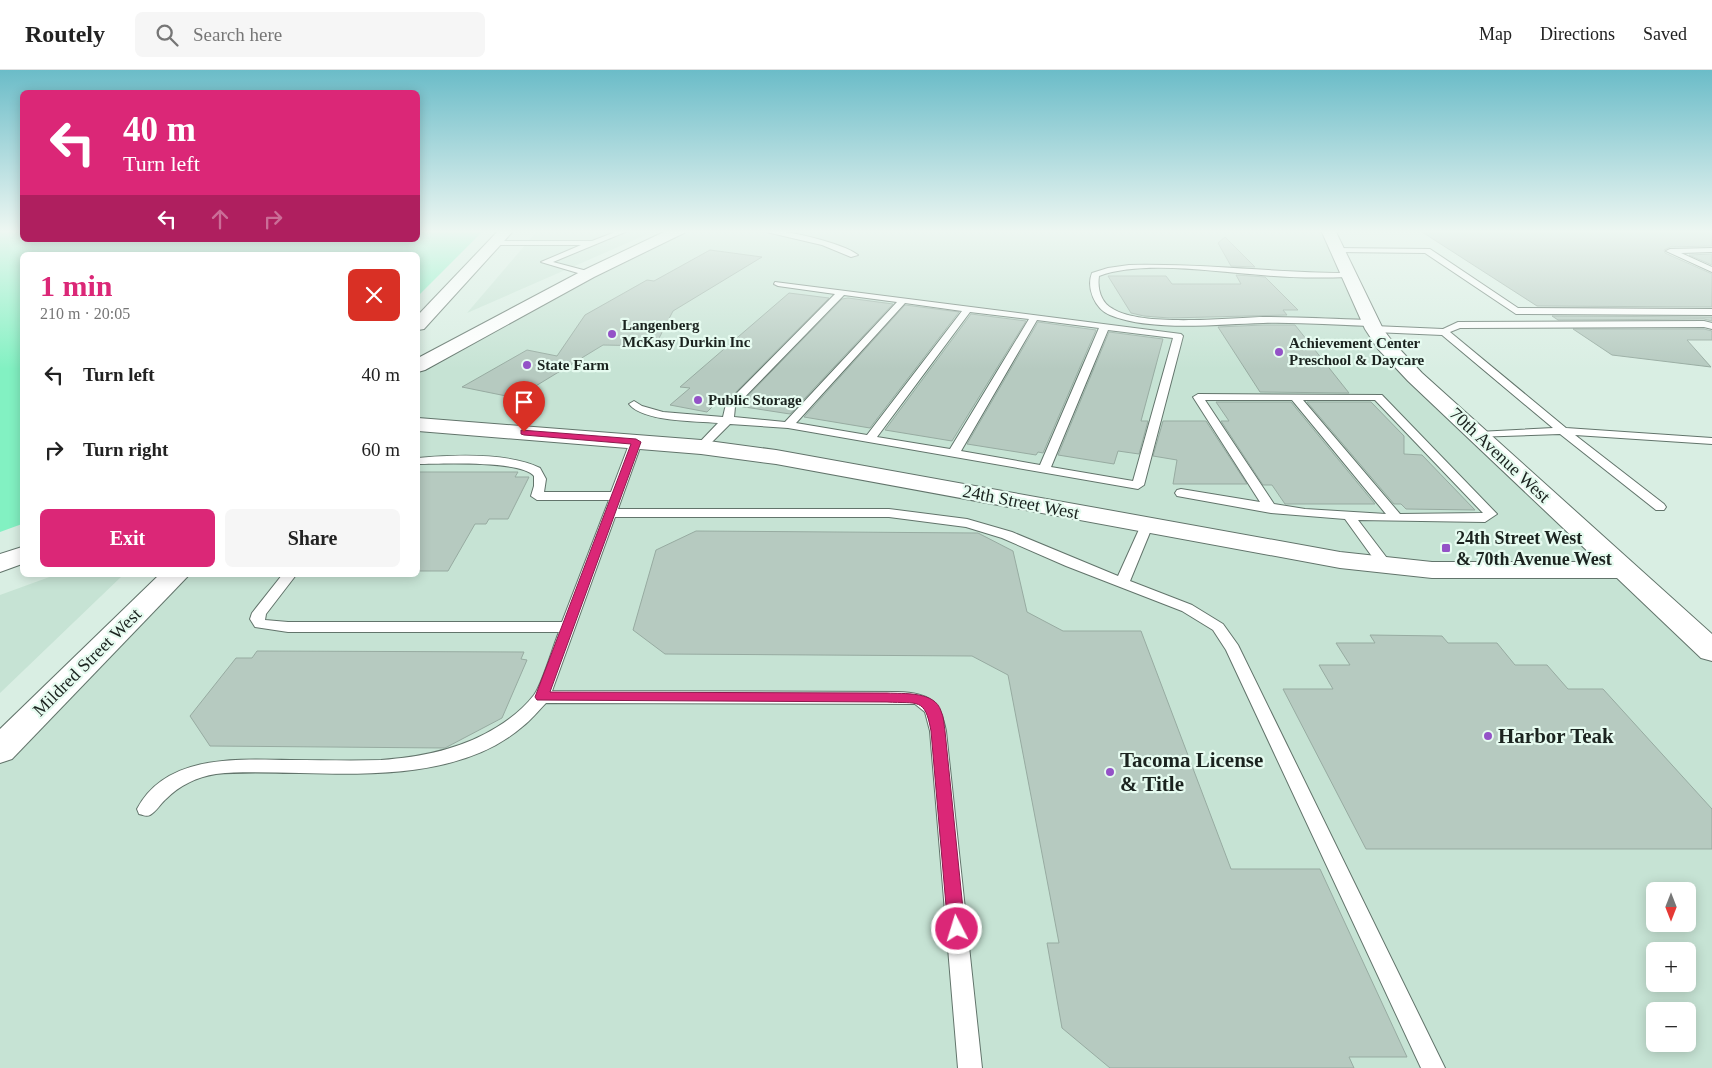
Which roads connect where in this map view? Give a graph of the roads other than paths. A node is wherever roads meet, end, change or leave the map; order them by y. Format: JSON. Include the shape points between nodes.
{"nodes":[{"id":1,"x":463,"y":277,"type":"edge"},
{"id":2,"x":583,"y":277,"type":"edge"},
{"id":3,"x":1095,"y":277,"type":"edge"},
{"id":4,"x":1350,"y":277,"type":"edge"},
{"id":5,"x":1465,"y":277,"type":"edge"},
{"id":6,"x":778,"y":284,"type":"dead end"},
{"id":7,"x":842,"y":292,"type":"junction"},
{"id":8,"x":903,"y":300,"type":"junction"},
{"id":9,"x":968,"y":309,"type":"junction"},
{"id":10,"x":1712,"y":312,"type":"edge"},
{"id":11,"x":1035,"y":317,"type":"junction"},
{"id":12,"x":420,"y":323,"type":"edge"},
{"id":13,"x":1106,"y":326,"type":"junction"},
{"id":14,"x":1372,"y":326,"type":"junction"},
{"id":15,"x":1712,"y":326,"type":"edge"},
{"id":16,"x":1444,"y":332,"type":"junction"},
{"id":17,"x":420,"y":365,"type":"edge"},
{"id":18,"x":1295,"y":397,"type":"junction"},
{"id":19,"x":634,"y":404,"type":"dead end"},
{"id":20,"x":728,"y":419,"type":"junction"},
{"id":21,"x":788,"y":425,"type":"junction"},
{"id":22,"x":420,"y":426,"type":"edge"},
{"id":23,"x":1563,"y":431,"type":"junction"},
{"id":24,"x":1478,"y":435,"type":"junction"},
{"id":25,"x":870,"y":439,"type":"junction"},
{"id":26,"x":1712,"y":441,"type":"edge"},
{"id":27,"x":636,"y":442,"type":"junction"},
{"id":28,"x":701,"y":447,"type":"junction"},
{"id":29,"x":954,"y":453,"type":"junction"},
{"id":30,"x":420,"y":461,"type":"edge"},
{"id":31,"x":1044,"y":469,"type":"junction"},
{"id":32,"x":1181,"y":493,"type":"dead end"},
{"id":33,"x":616,"y":496,"type":"junction"},
{"id":34,"x":1660,"y":507,"type":"dead end"},
{"id":35,"x":1271,"y":509,"type":"junction"},
{"id":36,"x":609,"y":514,"type":"junction"},
{"id":37,"x":1349,"y":516,"type":"junction"},
{"id":38,"x":1396,"y":518,"type":"junction"},
{"id":39,"x":1147,"y":525,"type":"junction"},
{"id":40,"x":1386,"y":566,"type":"junction"},
{"id":41,"x":1624,"y":570,"type":"junction"},
{"id":42,"x":173,"y":577,"type":"edge"},
{"id":43,"x":287,"y":577,"type":"edge"},
{"id":44,"x":1122,"y":583,"type":"junction"},
{"id":45,"x":567,"y":627,"type":"junction"},
{"id":46,"x":1712,"y":651,"type":"edge"},
{"id":47,"x":542,"y":697,"type":"junction"},
{"id":48,"x":0,"y":750,"type":"edge"},
{"id":49,"x":146,"y":809,"type":"dead end"},
{"id":50,"x":970,"y":1068,"type":"edge"},
{"id":51,"x":1434,"y":1068,"type":"edge"}],
"edges":[{"from":1,"to":12,"type":"street"},
{"from":2,"to":17,"type":"street"},
{"from":3,"to":14,"type":"lane","via":[[1099,300],[1106,309],[1144,320],[1201,324],[1263,320]]},
{"from":4,"to":14,"type":"street","name":"70th Avenue West"},
{"from":5,"to":10,"type":"lane","via":[[1516,311]]},
{"from":6,"to":7,"type":"lane"},
{"from":7,"to":8,"type":"lane"},
{"from":7,"to":20,"type":"lane","via":[[730,406]]},
{"from":8,"to":9,"type":"lane"},
{"from":8,"to":21,"type":"lane"},
{"from":9,"to":11,"type":"lane"},
{"from":9,"to":25,"type":"lane"},
{"from":11,"to":13,"type":"lane"},
{"from":11,"to":29,"type":"lane"},
{"from":13,"to":31,"type":"lane"},
{"from":13,"to":31,"type":"lane","via":[[1178,336],[1138,485]]},
{"from":14,"to":16,"type":"lane"},
{"from":14,"to":24,"type":"street","name":"70th Avenue West","via":[[1415,377]]},
{"from":15,"to":16,"type":"lane","via":[[1458,325]]},
{"from":16,"to":23,"type":"lane"},
{"from":18,"to":35,"type":"lane","via":[[1198,397]]},
{"from":18,"to":38,"type":"lane"},
{"from":18,"to":38,"type":"lane","via":[[1378,397],[1491,514],[1485,518]]},
{"from":19,"to":20,"type":"lane","via":[[662,415]]},
{"from":20,"to":21,"type":"lane"},
{"from":20,"to":28,"type":"lane"},
{"from":21,"to":25,"type":"lane"},
{"from":22,"to":27,"type":"street","name":"24th Street West"},
{"from":23,"to":24,"type":"lane"},
{"from":23,"to":26,"type":"lane"},
{"from":23,"to":34,"type":"lane"},
{"from":24,"to":41,"type":"street","name":"70th Avenue West"},
{"from":25,"to":29,"type":"lane"},
{"from":27,"to":28,"type":"street","name":"24th Street West"},
{"from":27,"to":33,"type":"lane"},
{"from":28,"to":39,"type":"street","name":"24th Street West","via":[[815,464]]},
{"from":29,"to":31,"type":"lane"},
{"from":30,"to":33,"type":"lane","via":[[484,462],[532,468],[540,478],[537,496]]},
{"from":32,"to":35,"type":"lane"},
{"from":33,"to":36,"type":"lane"},
{"from":35,"to":37,"type":"lane"},
{"from":36,"to":44,"type":"lane","via":[[889,513],[946,519],[1007,535]]},
{"from":36,"to":45,"type":"lane"},
{"from":37,"to":38,"type":"lane"},
{"from":37,"to":40,"type":"lane"},
{"from":39,"to":40,"type":"street","name":"24th Street West","via":[[1294,553]]},
{"from":39,"to":44,"type":"lane"},
{"from":40,"to":41,"type":"street","name":"24th Street West","via":[[1476,571]]},
{"from":41,"to":46,"type":"street","name":"70th Avenue West"},
{"from":42,"to":48,"type":"street","name":"Mildred Street West"},
{"from":43,"to":45,"type":"lane","via":[[259,613],[258,622],[288,627]]},
{"from":44,"to":51,"type":"lane","via":[[1187,608],[1207,618],[1224,634]]},
{"from":45,"to":47,"type":"lane"},
{"from":47,"to":49,"type":"lane","via":[[523,717],[493,737],[431,762],[377,768],[241,766],[207,769],[174,782]]},
{"from":47,"to":50,"type":"lane","via":[[887,697],[918,699],[932,706],[938,731]]}]}
